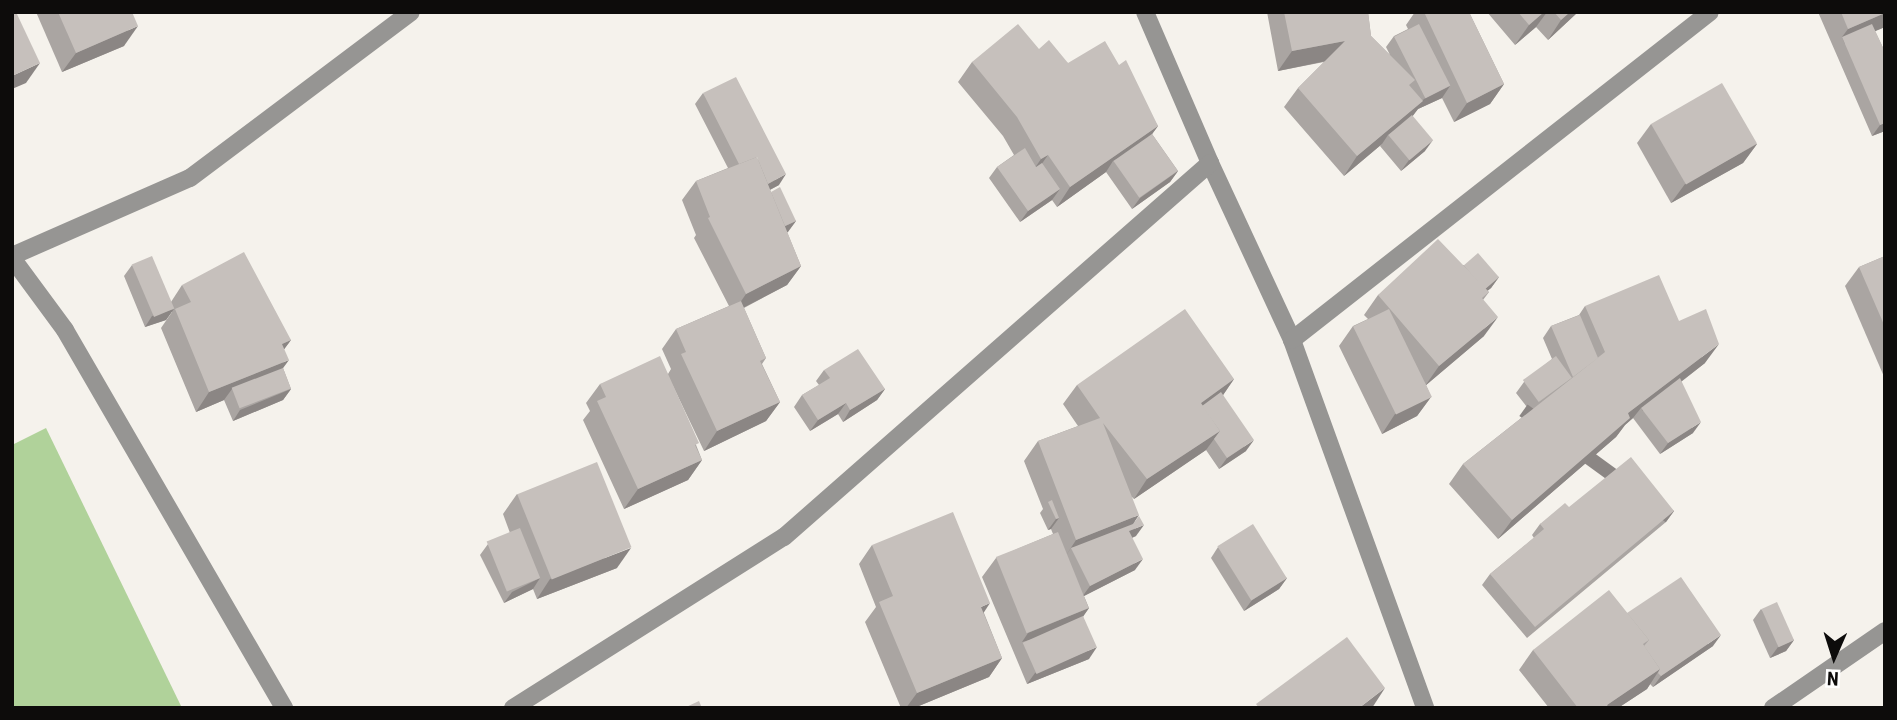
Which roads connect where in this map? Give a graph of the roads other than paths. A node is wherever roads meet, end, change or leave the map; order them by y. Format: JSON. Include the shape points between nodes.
{"nodes":[{"id":1,"x":411,"y":12,"type":"edge"},
{"id":2,"x":1145,"y":12,"type":"edge"},
{"id":3,"x":1710,"y":12,"type":"edge"},
{"id":4,"x":1210,"y":163,"type":"junction"},
{"id":5,"x":12,"y":257,"type":"edge"},
{"id":6,"x":1292,"y":340,"type":"junction"},
{"id":7,"x":1885,"y":631,"type":"edge"},
{"id":8,"x":284,"y":708,"type":"edge"},
{"id":9,"x":513,"y":708,"type":"edge"},
{"id":10,"x":1426,"y":708,"type":"edge"},
{"id":11,"x":1773,"y":708,"type":"edge"}],
"edges":[{"from":1,"to":5,"type":"street","via":[[190,178]]},
{"from":2,"to":4,"type":"street"},
{"from":3,"to":6,"type":"street"},
{"from":4,"to":6,"type":"street"},
{"from":4,"to":9,"type":"street","via":[[784,537]]},
{"from":5,"to":8,"type":"street","via":[[65,330]]},
{"from":6,"to":10,"type":"street"},
{"from":7,"to":11,"type":"street"}]}
